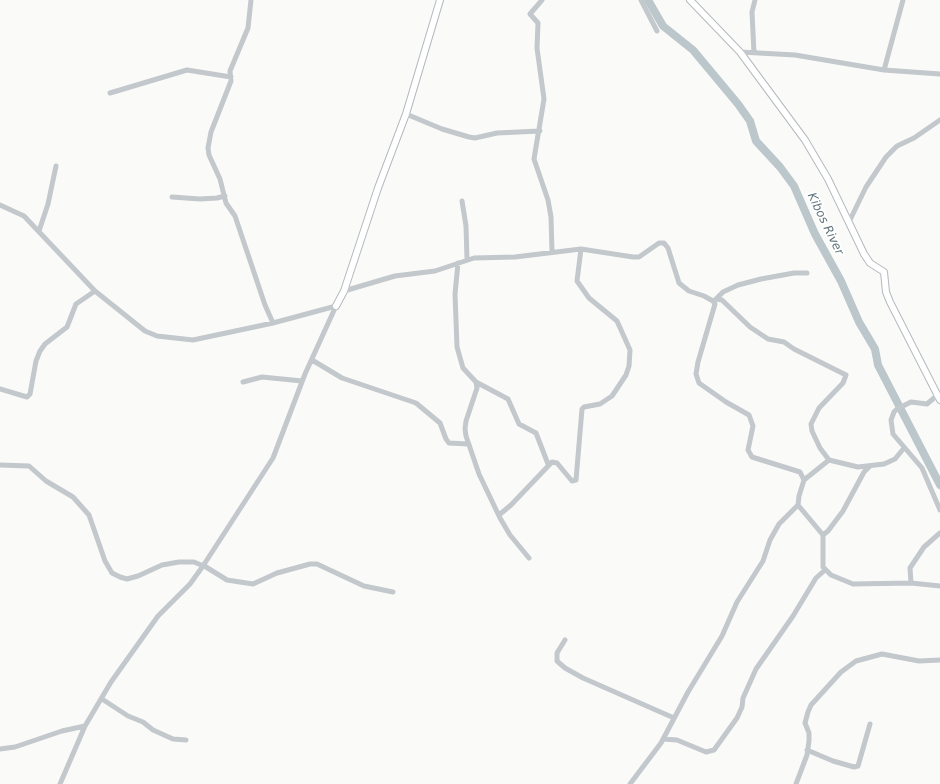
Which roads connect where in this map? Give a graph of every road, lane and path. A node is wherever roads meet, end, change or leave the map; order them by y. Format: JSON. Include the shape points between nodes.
{"nodes":[{"id":1,"x":251,"y":0,"type":"edge"},
{"id":2,"x":440,"y":0,"type":"edge"},
{"id":3,"x":542,"y":0,"type":"edge"},
{"id":4,"x":641,"y":0,"type":"edge"},
{"id":5,"x":690,"y":0,"type":"edge"},
{"id":6,"x":754,"y":0,"type":"edge"},
{"id":7,"x":903,"y":0,"type":"edge"},
{"id":8,"x":657,"y":31,"type":"dead end"},
{"id":9,"x":740,"y":52,"type":"junction"},
{"id":10,"x":754,"y":53,"type":"junction"},
{"id":11,"x":884,"y":70,"type":"junction"},
{"id":12,"x":940,"y":74,"type":"edge"},
{"id":13,"x":231,"y":78,"type":"junction"},
{"id":14,"x":110,"y":93,"type":"dead end"},
{"id":15,"x":406,"y":114,"type":"junction"},
{"id":16,"x":940,"y":120,"type":"edge"},
{"id":17,"x":540,"y":131,"type":"junction"},
{"id":18,"x":56,"y":166,"type":"dead end"},
{"id":19,"x":225,"y":196,"type":"junction"},
{"id":20,"x":172,"y":198,"type":"dead end"},
{"id":21,"x":462,"y":201,"type":"dead end"},
{"id":22,"x":0,"y":206,"type":"edge"},
{"id":23,"x":849,"y":222,"type":"junction"},
{"id":24,"x":39,"y":231,"type":"junction"},
{"id":25,"x":581,"y":249,"type":"junction"},
{"id":26,"x":552,"y":252,"type":"junction"},
{"id":27,"x":467,"y":260,"type":"junction"},
{"id":28,"x":458,"y":263,"type":"junction"},
{"id":29,"x":807,"y":273,"type":"dead end"},
{"id":30,"x":95,"y":291,"type":"junction"},
{"id":31,"x":344,"y":291,"type":"junction"},
{"id":32,"x":715,"y":300,"type":"junction"},
{"id":33,"x":336,"y":306,"type":"junction"},
{"id":34,"x":274,"y":323,"type":"junction"},
{"id":35,"x":312,"y":360,"type":"junction"},
{"id":36,"x":302,"y":381,"type":"junction"},
{"id":37,"x":243,"y":382,"type":"dead end"},
{"id":38,"x":476,"y":382,"type":"junction"},
{"id":39,"x":0,"y":389,"type":"edge"},
{"id":40,"x":939,"y":396,"type":"edge"},
{"id":41,"x":468,"y":444,"type":"junction"},
{"id":42,"x":904,"y":448,"type":"junction"},
{"id":43,"x":829,"y":460,"type":"junction"},
{"id":44,"x":548,"y":464,"type":"junction"},
{"id":45,"x":0,"y":465,"type":"edge"},
{"id":46,"x":869,"y":467,"type":"junction"},
{"id":47,"x":804,"y":480,"type":"junction"},
{"id":48,"x":798,"y":505,"type":"junction"},
{"id":49,"x":940,"y":510,"type":"edge"},
{"id":50,"x":499,"y":515,"type":"junction"},
{"id":51,"x":940,"y":533,"type":"edge"},
{"id":52,"x":823,"y":535,"type":"junction"},
{"id":53,"x":529,"y":558,"type":"dead end"},
{"id":54,"x":203,"y":566,"type":"junction"},
{"id":55,"x":825,"y":570,"type":"junction"},
{"id":56,"x":911,"y":583,"type":"junction"},
{"id":57,"x":940,"y":586,"type":"edge"},
{"id":58,"x":393,"y":592,"type":"dead end"},
{"id":59,"x":565,"y":640,"type":"dead end"},
{"id":60,"x":940,"y":660,"type":"edge"},
{"id":61,"x":102,"y":699,"type":"junction"},
{"id":62,"x":674,"y":718,"type":"junction"},
{"id":63,"x":870,"y":724,"type":"dead end"},
{"id":64,"x":85,"y":726,"type":"junction"},
{"id":65,"x":663,"y":739,"type":"junction"},
{"id":66,"x":186,"y":740,"type":"dead end"},
{"id":67,"x":0,"y":749,"type":"edge"},
{"id":68,"x":808,"y":750,"type":"junction"},
{"id":69,"x":60,"y":784,"type":"edge"},
{"id":70,"x":630,"y":784,"type":"edge"},
{"id":71,"x":796,"y":784,"type":"edge"}],
"edges":[{"from":1,"to":13,"type":"street","via":[[248,28],[231,67]]},
{"from":2,"to":15,"type":"main road"},
{"from":3,"to":17,"type":"street","via":[[530,14],[538,25],[537,48],[544,99]]},
{"from":4,"to":8,"type":"street"},
{"from":5,"to":9,"type":"main road"},
{"from":6,"to":10,"type":"street"},
{"from":7,"to":11,"type":"street"},
{"from":9,"to":10,"type":"street"},
{"from":9,"to":23,"type":"main road","via":[[805,140]]},
{"from":10,"to":11,"type":"street","via":[[795,55]]},
{"from":11,"to":12,"type":"street"},
{"from":13,"to":14,"type":"street","via":[[187,70]]},
{"from":13,"to":19,"type":"street","via":[[211,132],[208,148]]},
{"from":15,"to":17,"type":"street","via":[[442,129],[475,138],[497,133]]},
{"from":15,"to":31,"type":"main road"},
{"from":16,"to":23,"type":"street","via":[[897,146],[886,157],[866,187]]},
{"from":17,"to":26,"type":"street","via":[[534,159],[548,200]]},
{"from":18,"to":24,"type":"street"},
{"from":19,"to":20,"type":"street","via":[[200,199]]},
{"from":19,"to":34,"type":"street","via":[[226,203],[235,216],[265,305]]},
{"from":21,"to":27,"type":"street"},
{"from":22,"to":24,"type":"street","via":[[24,216]]},
{"from":23,"to":40,"type":"main road","via":[[870,263],[884,272],[890,302]]},
{"from":24,"to":30,"type":"street"},
{"from":25,"to":26,"type":"street"},
{"from":25,"to":32,"type":"street","via":[[633,257],[659,243],[664,244],[668,248],[679,283],[688,291]]},
{"from":25,"to":44,"type":"street","via":[[577,281],[589,298],[617,321],[631,358],[626,375],[612,396],[600,404],[582,409],[576,480],[572,481],[556,463]]},
{"from":26,"to":27,"type":"street"},
{"from":27,"to":28,"type":"street"},
{"from":28,"to":31,"type":"street","via":[[435,271],[395,276]]},
{"from":28,"to":38,"type":"street","via":[[455,294],[457,347],[463,368]]},
{"from":29,"to":32,"type":"street","via":[[780,275],[738,286],[723,292]]},
{"from":30,"to":34,"type":"street","via":[[145,331],[157,336],[193,340]]},
{"from":30,"to":39,"type":"street","via":[[76,304],[67,327],[40,351],[30,394],[27,397]]},
{"from":31,"to":33,"type":"main road"},
{"from":32,"to":43,"type":"street","via":[[722,300],[750,327],[768,339],[784,342],[800,353],[846,375],[843,383],[821,405],[811,424],[820,448]]},
{"from":32,"to":47,"type":"street","via":[[715,308],[698,362],[697,380],[704,388],[749,415],[753,426],[748,450],[752,457],[800,472]]},
{"from":33,"to":34,"type":"street"},
{"from":33,"to":35,"type":"street"},
{"from":35,"to":36,"type":"street"},
{"from":35,"to":41,"type":"street","via":[[342,378],[416,403],[440,423],[450,443]]},
{"from":36,"to":37,"type":"street","via":[[262,377]]},
{"from":36,"to":54,"type":"street","via":[[273,458]]},
{"from":38,"to":41,"type":"street","via":[[478,388],[464,429]]},
{"from":38,"to":44,"type":"street","via":[[508,399],[518,424],[536,433]]},
{"from":40,"to":42,"type":"street","via":[[927,404],[911,402],[897,409],[892,415],[893,434]]},
{"from":41,"to":50,"type":"street"},
{"from":42,"to":46,"type":"street","via":[[890,462]]},
{"from":42,"to":49,"type":"street","via":[[922,468]]},
{"from":43,"to":46,"type":"street","via":[[858,468]]},
{"from":43,"to":47,"type":"street"},
{"from":44,"to":50,"type":"street"},
{"from":45,"to":54,"type":"street","via":[[29,466],[73,497],[89,515],[112,573],[120,577],[127,579],[162,565],[179,562],[194,562]]},
{"from":46,"to":52,"type":"street","via":[[843,511]]},
{"from":47,"to":48,"type":"street"},
{"from":48,"to":52,"type":"street"},
{"from":48,"to":62,"type":"street","via":[[779,524],[762,562],[737,602],[722,636]]},
{"from":50,"to":53,"type":"street","via":[[510,535]]},
{"from":51,"to":56,"type":"street","via":[[924,546],[910,568]]},
{"from":52,"to":55,"type":"street"},
{"from":54,"to":58,"type":"street","via":[[227,580],[254,584],[277,573],[317,564],[364,586]]},
{"from":54,"to":61,"type":"street","via":[[190,584],[158,616]]},
{"from":55,"to":56,"type":"street","via":[[853,584]]},
{"from":55,"to":65,"type":"street","via":[[816,578],[756,670],[747,685],[737,718],[714,750],[706,752],[677,740]]},
{"from":56,"to":57,"type":"street"},
{"from":59,"to":62,"type":"street","via":[[557,653],[557,661],[565,668]]},
{"from":60,"to":68,"type":"street","via":[[919,661],[882,654],[856,661],[841,672],[811,705],[806,717],[809,733]]},
{"from":61,"to":64,"type":"street"},
{"from":61,"to":66,"type":"street","via":[[153,730],[173,739]]},
{"from":62,"to":65,"type":"street"},
{"from":63,"to":68,"type":"street","via":[[858,766],[833,761]]},
{"from":64,"to":67,"type":"street"},
{"from":64,"to":69,"type":"street"},
{"from":65,"to":70,"type":"street"},
{"from":68,"to":71,"type":"street"}]}
